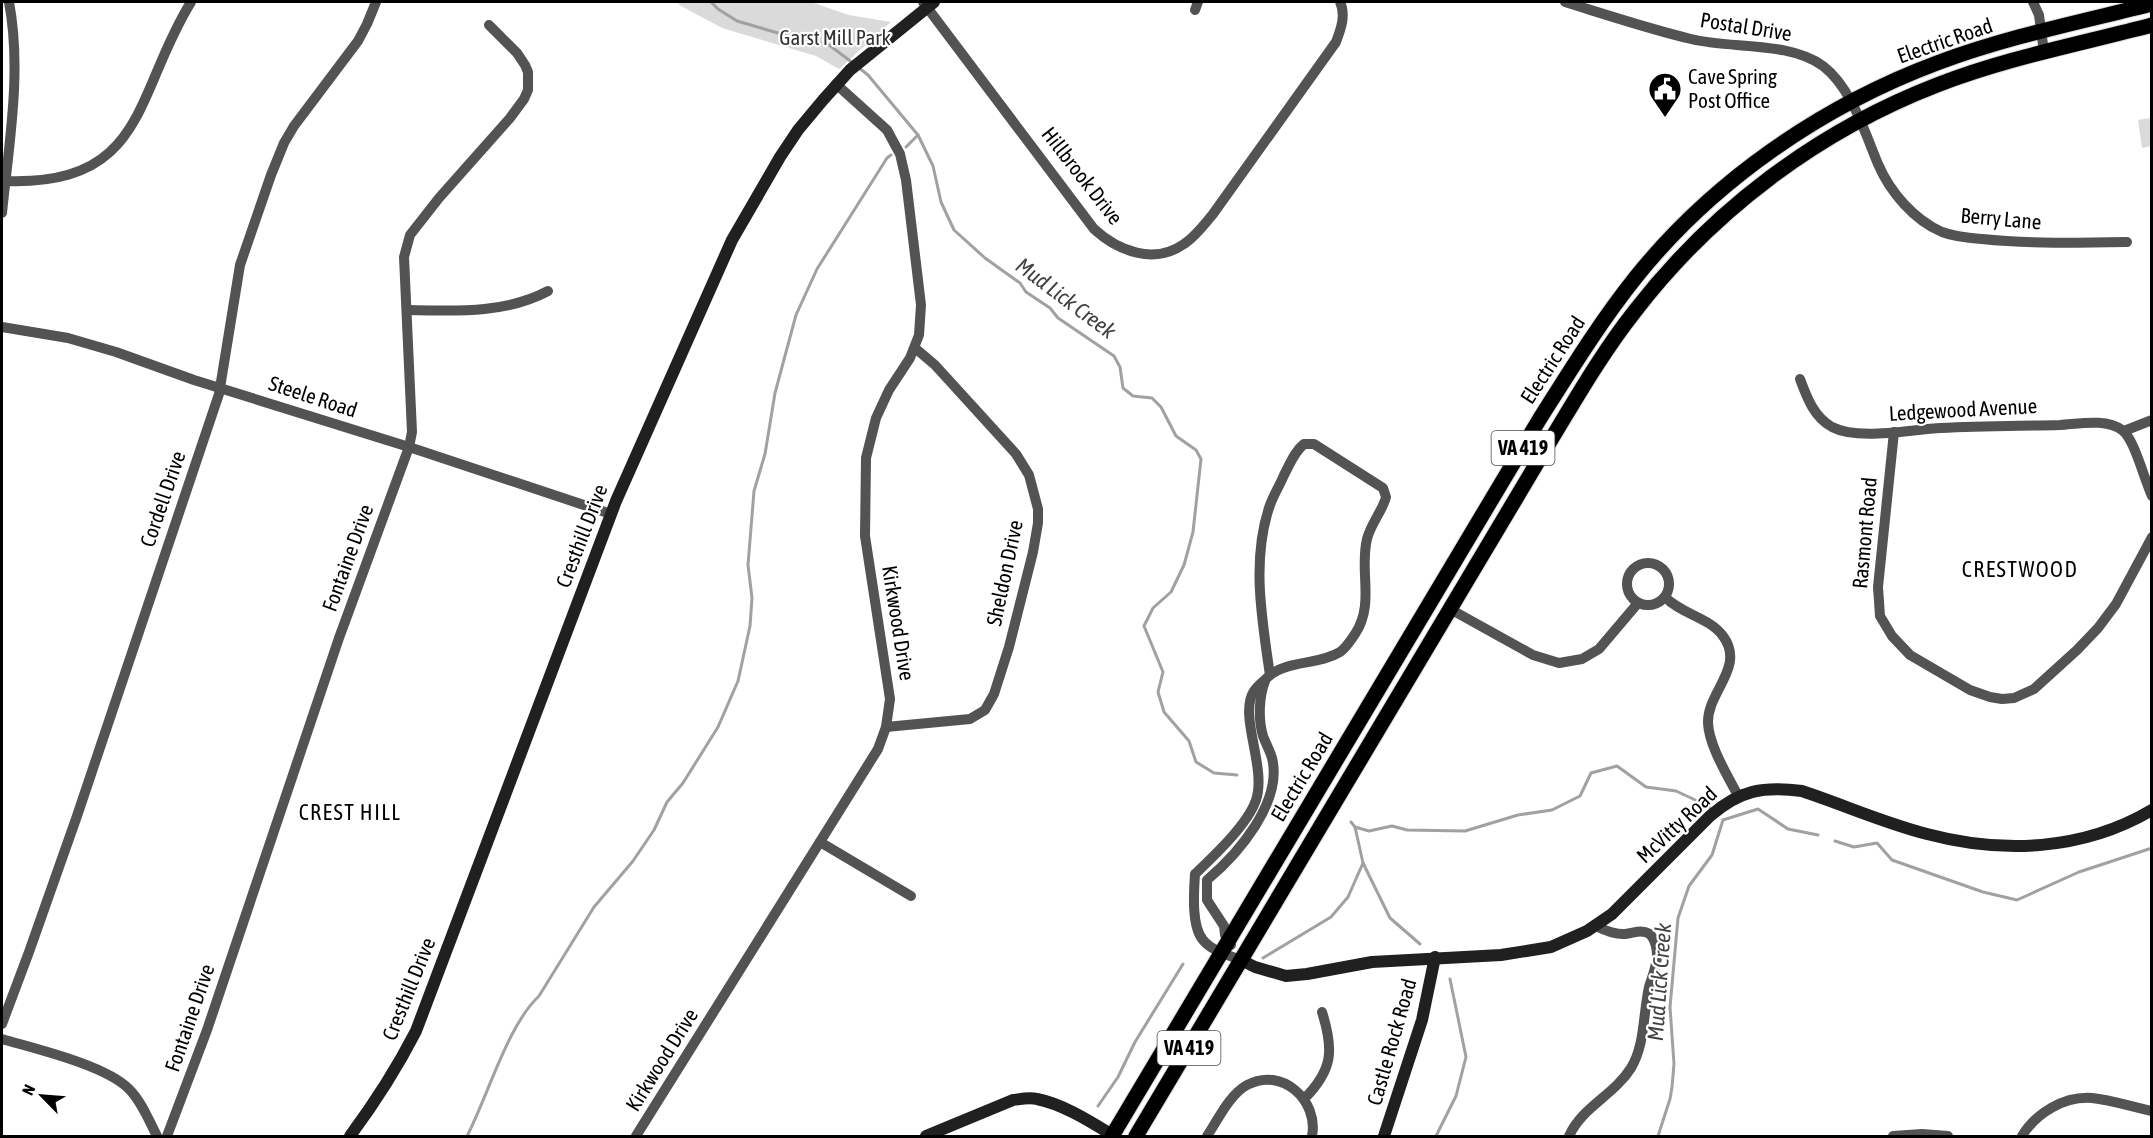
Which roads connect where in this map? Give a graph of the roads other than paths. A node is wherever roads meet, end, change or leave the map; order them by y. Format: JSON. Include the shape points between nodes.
{"nodes":[{"id":1,"x":9,"y":2,"type":"edge"},
{"id":2,"x":191,"y":2,"type":"edge"},
{"id":3,"x":376,"y":2,"type":"edge"},
{"id":4,"x":1340,"y":2,"type":"edge"},
{"id":5,"x":1565,"y":2,"type":"edge"},
{"id":6,"x":2033,"y":2,"type":"edge"},
{"id":7,"x":928,"y":3,"type":"edge"},
{"id":8,"x":2151,"y":4,"type":"edge"},
{"id":9,"x":2151,"y":25,"type":"edge"},
{"id":10,"x":489,"y":26,"type":"dead end"},
{"id":11,"x":2042,"y":32,"type":"junction"},
{"id":12,"x":2044,"y":52,"type":"junction"},
{"id":13,"x":837,"y":84,"type":"junction"},
{"id":14,"x":1851,"y":102,"type":"junction"},
{"id":15,"x":1859,"y":120,"type":"junction"},
{"id":16,"x":5,"y":181,"type":"junction"},
{"id":17,"x":2,"y":213,"type":"edge"},
{"id":18,"x":2127,"y":242,"type":"dead end"},
{"id":19,"x":548,"y":291,"type":"dead end"},
{"id":20,"x":407,"y":310,"type":"junction"},
{"id":21,"x":2,"y":327,"type":"edge"},
{"id":22,"x":915,"y":348,"type":"junction"},
{"id":23,"x":1800,"y":379,"type":"dead end"},
{"id":24,"x":221,"y":388,"type":"junction"},
{"id":25,"x":2151,"y":420,"type":"edge"},
{"id":26,"x":2124,"y":431,"type":"junction"},
{"id":27,"x":1894,"y":432,"type":"junction"},
{"id":28,"x":409,"y":447,"type":"junction"},
{"id":29,"x":2151,"y":496,"type":"edge"},
{"id":30,"x":611,"y":514,"type":"junction"},
{"id":31,"x":2151,"y":537,"type":"edge"},
{"id":32,"x":1665,"y":597,"type":"junction"},
{"id":33,"x":1638,"y":603,"type":"junction"},
{"id":34,"x":1450,"y":609,"type":"junction"},
{"id":35,"x":1270,"y":675,"type":"junction"},
{"id":36,"x":886,"y":727,"type":"junction"},
{"id":37,"x":1738,"y":796,"type":"junction"},
{"id":38,"x":2151,"y":810,"type":"edge"},
{"id":39,"x":820,"y":843,"type":"junction"},
{"id":40,"x":910,"y":896,"type":"dead end"},
{"id":41,"x":1595,"y":926,"type":"junction"},
{"id":42,"x":1224,"y":947,"type":"junction"},
{"id":43,"x":1435,"y":957,"type":"junction"},
{"id":44,"x":1241,"y":960,"type":"junction"},
{"id":45,"x":1322,"y":1012,"type":"dead end"},
{"id":46,"x":2,"y":1024,"type":"edge"},
{"id":47,"x":2,"y":1038,"type":"edge"},
{"id":48,"x":1304,"y":1099,"type":"junction"},
{"id":49,"x":2151,"y":1111,"type":"edge"},
{"id":50,"x":1113,"y":1136,"type":"edge"},
{"id":51,"x":158,"y":1137,"type":"edge"},
{"id":52,"x":167,"y":1137,"type":"edge"},
{"id":53,"x":350,"y":1137,"type":"edge"},
{"id":54,"x":636,"y":1137,"type":"edge"},
{"id":55,"x":926,"y":1137,"type":"edge"},
{"id":56,"x":1136,"y":1137,"type":"edge"},
{"id":57,"x":1207,"y":1137,"type":"edge"},
{"id":58,"x":1312,"y":1137,"type":"edge"},
{"id":59,"x":1384,"y":1137,"type":"edge"},
{"id":60,"x":1569,"y":1137,"type":"edge"},
{"id":61,"x":1893,"y":1137,"type":"edge"},
{"id":62,"x":1948,"y":1137,"type":"edge"},
{"id":63,"x":2022,"y":1137,"type":"edge"}],
"edges":[{"from":1,"to":16,"type":"street","via":[[16,52]]},
{"from":2,"to":16,"type":"street","via":[[166,47],[136,120],[115,148],[96,162],[63,176]]},
{"from":3,"to":24,"type":"street","name":"Cordell Drive","via":[[358,41],[294,126],[271,175],[240,265]]},
{"from":4,"to":7,"type":"street","name":"Hillbrook Drive","via":[[1343,17],[1336,42],[1213,214],[1185,243],[1156,254],[1127,250],[1094,229]]},
{"from":5,"to":14,"type":"street","name":"Postal Drive","via":[[1693,40],[1800,56],[1823,66]]},
{"from":6,"to":11,"type":"street"},
{"from":7,"to":13,"type":"street","name":"Cresthill Drive"},
{"from":8,"to":11,"type":"main road","name":"Electric Road","number":"VA 419"},
{"from":9,"to":12,"type":"main road","name":"Electric Road","number":"VA 419"},
{"from":10,"to":20,"type":"street","name":"Fontaine Drive","via":[[525,65],[528,90],[510,118],[410,235],[404,257]]},
{"from":11,"to":12,"type":"street"},
{"from":11,"to":14,"type":"main road","name":"Electric Road","number":"VA 419","via":[[1936,63]]},
{"from":12,"to":15,"type":"main road","name":"Electric Road","number":"VA 419","via":[[1937,84]]},
{"from":13,"to":22,"type":"street","name":"Kirkwood Drive","via":[[888,130],[900,154],[921,305],[920,335]]},
{"from":13,"to":30,"type":"street","name":"Cresthill Drive","via":[[798,130],[732,240]]},
{"from":14,"to":15,"type":"street","name":"Postal Drive"},
{"from":14,"to":42,"type":"main road","name":"Electric Road","number":"VA 419","via":[[1790,139],[1725,188],[1662,248],[1613,306],[1539,420]]},
{"from":15,"to":18,"type":"street","name":"Berry Lane","via":[[1888,183],[1918,216],[1942,232],[2010,242]]},
{"from":15,"to":34,"type":"main road","name":"Electric Road","number":"VA 419","via":[[1815,146],[1740,201],[1657,283],[1607,349]]},
{"from":16,"to":17,"type":"street"},
{"from":19,"to":20,"type":"street","via":[[505,307]]},
{"from":20,"to":28,"type":"street","name":"Fontaine Drive","via":[[412,422]]},
{"from":21,"to":24,"type":"street","name":"Steele Road","via":[[68,338]]},
{"from":22,"to":36,"type":"street","name":"Kirkwood Drive","via":[[876,418],[866,458],[865,536],[888,688],[890,713]]},
{"from":22,"to":36,"type":"street","name":"Sheldon Drive","via":[[1017,454],[1034,490],[1038,523],[1009,647],[989,706],[970,718]]},
{"from":23,"to":27,"type":"street","name":"Ledgewood Avenue","via":[[1814,412],[1833,428],[1844,432]]},
{"from":24,"to":28,"type":"street","name":"Steele Road"},
{"from":24,"to":46,"type":"street","name":"Cordell Drive"},
{"from":25,"to":26,"type":"street"},
{"from":26,"to":27,"type":"street","name":"Ledgewood Avenue","via":[[2116,426],[2085,423]]},
{"from":26,"to":29,"type":"street","via":[[2133,443]]},
{"from":27,"to":31,"type":"street","name":"Rasmont Road","via":[[1878,586],[1880,616],[1910,655],[1970,690],[2002,699],[2034,689],[2104,620]]},
{"from":28,"to":30,"type":"street","name":"Steele Road"},
{"from":28,"to":52,"type":"street","name":"Fontaine Drive"},
{"from":30,"to":53,"type":"street","name":"Cresthill Drive","via":[[416,1031],[389,1081]]},
{"from":32,"to":33,"type":"street","via":[[1653,605]]},
{"from":32,"to":33,"type":"street","via":[[1670,584],[1668,575],[1657,565],[1643,564],[1634,568],[1627,583],[1628,592]]},
{"from":32,"to":37,"type":"street","via":[[1716,629],[1728,645],[1729,671],[1708,720],[1709,732]]},
{"from":33,"to":34,"type":"street","via":[[1599,649],[1582,659],[1559,663],[1533,655]]},
{"from":34,"to":44,"type":"main road","name":"Electric Road","number":"VA 419"},
{"from":35,"to":35,"type":"street","via":[[1261,595],[1263,532],[1270,504],[1292,459],[1304,444],[1314,444],[1385,492],[1385,502],[1366,541],[1366,606],[1358,629],[1340,652]]},
{"from":35,"to":42,"type":"street","via":[[1264,682],[1260,715],[1274,772],[1270,797],[1235,854],[1207,880],[1207,900],[1224,926]]},
{"from":35,"to":42,"type":"street","via":[[1253,692],[1250,705],[1260,779],[1257,799],[1251,812],[1195,874],[1193,896],[1198,933],[1204,942]]},
{"from":36,"to":39,"type":"street","name":"Kirkwood Drive","via":[[878,749]]},
{"from":37,"to":38,"type":"street","name":"McVitty Road","via":[[1766,789],[1802,791],[1928,835],[2003,846],[2083,840],[2121,827]]},
{"from":37,"to":41,"type":"street","name":"McVitty Road","via":[[1715,811],[1629,898]]},
{"from":39,"to":40,"type":"street"},
{"from":39,"to":54,"type":"street","name":"Kirkwood Drive"},
{"from":41,"to":43,"type":"street","name":"McVitty Road","via":[[1534,951]]},
{"from":41,"to":60,"type":"street","via":[[1619,934],[1650,934],[1656,943],[1657,962],[1638,1054],[1623,1079],[1586,1111]]},
{"from":42,"to":44,"type":"street"},
{"from":42,"to":50,"type":"main road","name":"Electric Road","number":"VA 419"},
{"from":43,"to":44,"type":"street","name":"McVitty Road","via":[[1372,962],[1286,976]]},
{"from":43,"to":59,"type":"street","name":"Castle Rock Road","via":[[1422,1020]]},
{"from":44,"to":56,"type":"main road","name":"Electric Road","number":"VA 419"},
{"from":45,"to":48,"type":"street","via":[[1329,1042],[1326,1069],[1322,1080]]},
{"from":47,"to":51,"type":"street","via":[[107,1074],[130,1090]]},
{"from":48,"to":57,"type":"street","via":[[1282,1082],[1267,1080],[1247,1085],[1231,1100]]},
{"from":48,"to":58,"type":"street","via":[[1313,1121]]},
{"from":49,"to":63,"type":"street","via":[[2092,1098],[2077,1099],[2040,1115]]},
{"from":50,"to":55,"type":"street","via":[[1064,1109],[1026,1098]]},
{"from":61,"to":62,"type":"street"}]}
